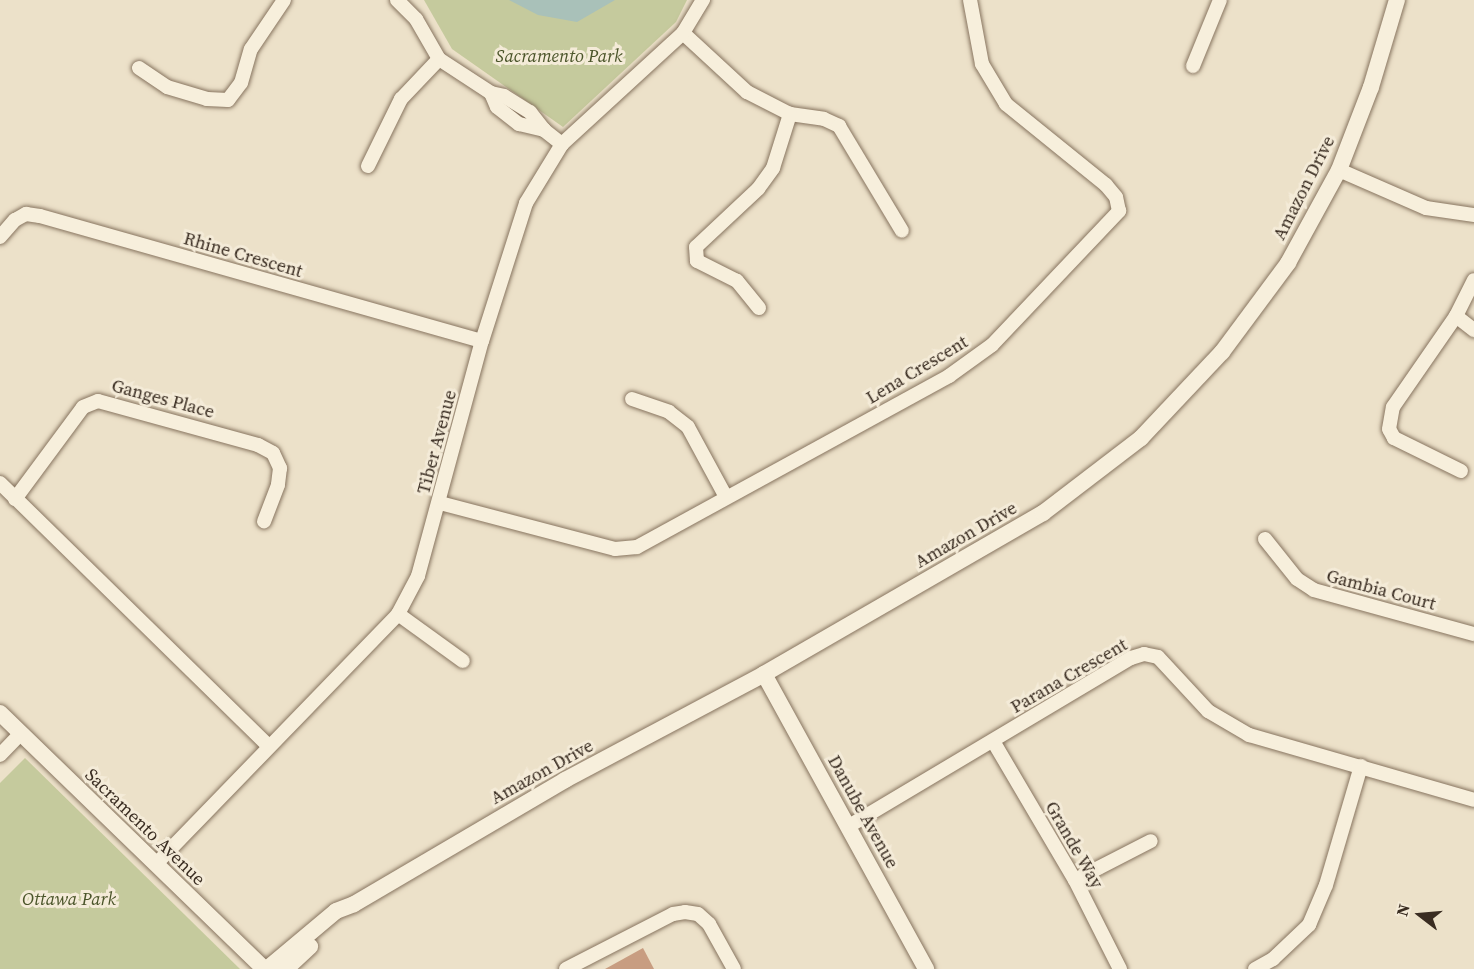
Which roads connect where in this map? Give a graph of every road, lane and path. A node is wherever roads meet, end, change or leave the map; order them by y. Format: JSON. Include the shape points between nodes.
{"nodes":[{"id":1,"x":284,"y":0,"type":"edge"},
{"id":2,"x":397,"y":0,"type":"edge"},
{"id":3,"x":703,"y":0,"type":"edge"},
{"id":4,"x":970,"y":0,"type":"edge"},
{"id":5,"x":1220,"y":0,"type":"edge"},
{"id":6,"x":1397,"y":0,"type":"edge"},
{"id":7,"x":683,"y":33,"type":"junction"},
{"id":8,"x":439,"y":59,"type":"junction"},
{"id":9,"x":1193,"y":66,"type":"dead end"},
{"id":10,"x":139,"y":68,"type":"dead end"},
{"id":11,"x":790,"y":114,"type":"junction"},
{"id":12,"x":562,"y":144,"type":"junction"},
{"id":13,"x":368,"y":166,"type":"dead end"},
{"id":14,"x":1339,"y":170,"type":"junction"},
{"id":15,"x":1474,"y":215,"type":"edge"},
{"id":16,"x":902,"y":231,"type":"dead end"},
{"id":17,"x":0,"y":237,"type":"edge"},
{"id":18,"x":1474,"y":280,"type":"edge"},
{"id":19,"x":759,"y":308,"type":"dead end"},
{"id":20,"x":1456,"y":316,"type":"junction"},
{"id":21,"x":1474,"y":330,"type":"edge"},
{"id":22,"x":482,"y":341,"type":"junction"},
{"id":23,"x":632,"y":399,"type":"dead end"},
{"id":24,"x":1461,"y":471,"type":"dead end"},
{"id":25,"x":0,"y":483,"type":"edge"},
{"id":26,"x":726,"y":497,"type":"junction"},
{"id":27,"x":15,"y":499,"type":"junction"},
{"id":28,"x":440,"y":503,"type":"junction"},
{"id":29,"x":264,"y":521,"type":"dead end"},
{"id":30,"x":1265,"y":539,"type":"dead end"},
{"id":31,"x":398,"y":614,"type":"junction"},
{"id":32,"x":1474,"y":634,"type":"edge"},
{"id":33,"x":463,"y":661,"type":"dead end"},
{"id":34,"x":764,"y":674,"type":"junction"},
{"id":35,"x":0,"y":713,"type":"edge"},
{"id":36,"x":21,"y":733,"type":"junction"},
{"id":37,"x":993,"y":741,"type":"junction"},
{"id":38,"x":268,"y":745,"type":"junction"},
{"id":39,"x":0,"y":756,"type":"edge"},
{"id":40,"x":1362,"y":766,"type":"junction"},
{"id":41,"x":1474,"y":800,"type":"edge"},
{"id":42,"x":849,"y":826,"type":"junction"},
{"id":43,"x":1150,"y":842,"type":"dead end"},
{"id":44,"x":156,"y":864,"type":"junction"},
{"id":45,"x":1075,"y":880,"type":"junction"},
{"id":46,"x":354,"y":904,"type":"junction"},
{"id":47,"x":266,"y":969,"type":"edge"},
{"id":48,"x":286,"y":969,"type":"edge"},
{"id":49,"x":566,"y":969,"type":"edge"},
{"id":50,"x":734,"y":969,"type":"edge"},
{"id":51,"x":926,"y":969,"type":"edge"},
{"id":52,"x":1120,"y":969,"type":"edge"},
{"id":53,"x":1255,"y":969,"type":"edge"}],
"edges":[{"from":1,"to":10,"type":"street","via":[[251,49],[241,83],[228,100],[207,99],[167,87]]},
{"from":2,"to":8,"type":"street","via":[[416,19]]},
{"from":3,"to":7,"type":"street","name":"Tiber Avenue"},
{"from":4,"to":26,"type":"street","name":"Lena Crescent","via":[[982,64],[1006,104],[1106,185],[1116,197],[1119,211],[992,345],[958,370]]},
{"from":5,"to":9,"type":"street"},
{"from":6,"to":14,"type":"street","name":"Amazon Drive","via":[[1371,87]]},
{"from":7,"to":11,"type":"street","via":[[747,92]]},
{"from":7,"to":12,"type":"street","name":"Tiber Avenue"},
{"from":8,"to":12,"type":"street","via":[[491,93],[497,107],[519,124],[544,130]]},
{"from":8,"to":13,"type":"street","via":[[401,99]]},
{"from":11,"to":16,"type":"street","via":[[824,119],[839,126]]},
{"from":11,"to":19,"type":"street","via":[[773,168],[758,189],[696,247],[697,261],[737,281]]},
{"from":12,"to":22,"type":"street","name":"Tiber Avenue","via":[[526,203]]},
{"from":14,"to":15,"type":"street","via":[[1426,208]]},
{"from":14,"to":34,"type":"street","name":"Amazon Drive","via":[[1288,263],[1222,352],[1141,438],[1043,513]]},
{"from":17,"to":22,"type":"street","name":"Rhine Crescent","via":[[26,214],[40,216]]},
{"from":18,"to":20,"type":"street"},
{"from":20,"to":21,"type":"street"},
{"from":20,"to":24,"type":"street","via":[[1393,407],[1389,429],[1394,438]]},
{"from":22,"to":28,"type":"street","name":"Tiber Avenue"},
{"from":23,"to":26,"type":"street","via":[[669,412],[688,427]]},
{"from":25,"to":27,"type":"street"},
{"from":26,"to":28,"type":"street","name":"Lena Crescent","via":[[637,547],[615,549]]},
{"from":27,"to":29,"type":"street","name":"Ganges Place","via":[[83,407],[98,400],[258,445],[273,453],[280,468],[278,485]]},
{"from":27,"to":38,"type":"street"},
{"from":28,"to":31,"type":"street","name":"Tiber Avenue","via":[[418,576]]},
{"from":30,"to":32,"type":"street","name":"Gambia Court","via":[[1297,579],[1314,590]]},
{"from":31,"to":33,"type":"street"},
{"from":31,"to":38,"type":"street","name":"Tiber Avenue"},
{"from":34,"to":42,"type":"street","name":"Danube Avenue"},
{"from":34,"to":46,"type":"street","name":"Amazon Drive","via":[[565,780]]},
{"from":35,"to":36,"type":"street","name":"Sacramento Avenue"},
{"from":36,"to":39,"type":"street"},
{"from":36,"to":44,"type":"street","name":"Sacramento Avenue"},
{"from":37,"to":40,"type":"street","name":"Parana Crescent","via":[[1131,658],[1144,654],[1158,657],[1208,711],[1248,735]]},
{"from":37,"to":42,"type":"street","name":"Parana Crescent"},
{"from":37,"to":45,"type":"street","name":"Grande Way"},
{"from":38,"to":44,"type":"street","name":"Tiber Avenue"},
{"from":40,"to":41,"type":"street","name":"Parana Crescent"},
{"from":40,"to":53,"type":"street","via":[[1326,885],[1309,925],[1273,959]]},
{"from":42,"to":51,"type":"street","name":"Danube Avenue"},
{"from":43,"to":45,"type":"street","via":[[1125,851]]},
{"from":44,"to":47,"type":"street","name":"Sacramento Avenue"},
{"from":45,"to":52,"type":"street","name":"Grande Way"},
{"from":46,"to":47,"type":"street","name":"Amazon Drive","via":[[336,911]]},
{"from":46,"to":48,"type":"street","name":"Amazon Drive","via":[[342,920]]},
{"from":49,"to":50,"type":"street","via":[[673,914],[685,912],[698,914],[709,924]]}]}
